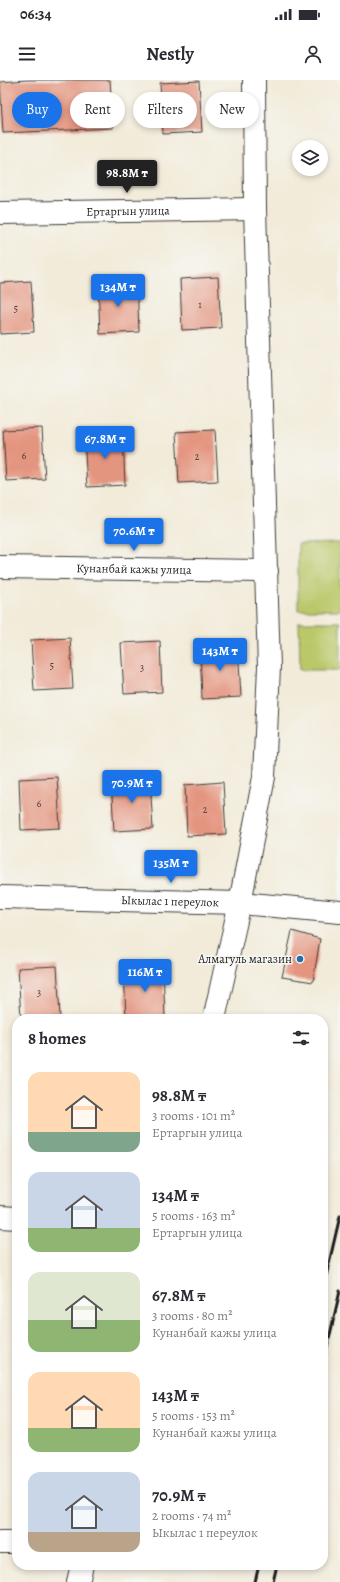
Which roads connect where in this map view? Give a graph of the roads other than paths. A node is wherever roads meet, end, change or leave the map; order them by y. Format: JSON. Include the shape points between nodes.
{"nodes":[{"id":1,"x":254,"y":80,"type":"edge"},
{"id":2,"x":255,"y":209,"type":"junction"},
{"id":3,"x":0,"y":212,"type":"edge"},
{"id":4,"x":0,"y":567,"type":"edge"},
{"id":5,"x":267,"y":571,"type":"junction"},
{"id":6,"x":0,"y":897,"type":"edge"},
{"id":7,"x":240,"y":903,"type":"junction"},
{"id":8,"x":340,"y":912,"type":"edge"},
{"id":9,"x":215,"y":1014,"type":"edge"},
{"id":10,"x":0,"y":1217,"type":"edge"},
{"id":11,"x":12,"y":1218,"type":"edge"},
{"id":12,"x":0,"y":1542,"type":"edge"},
{"id":13,"x":12,"y":1542,"type":"edge"},
{"id":14,"x":81,"y":1570,"type":"edge"},
{"id":15,"x":78,"y":1582,"type":"edge"}],
"edges":[{"from":1,"to":2,"type":"street"},
{"from":2,"to":3,"type":"street","name":"Ертаргын улица"},
{"from":2,"to":5,"type":"street"},
{"from":4,"to":5,"type":"street","name":"Кунанбай кажы улица"},
{"from":5,"to":7,"type":"street","via":[[269,667],[264,777]]},
{"from":6,"to":7,"type":"street","name":"Ыкылас 1 переулок"},
{"from":7,"to":8,"type":"street","name":"Ыкылас 1 переулок"},
{"from":7,"to":9,"type":"street"},
{"from":10,"to":11,"type":"street"},
{"from":12,"to":13,"type":"street"},
{"from":14,"to":15,"type":"street"}]}
